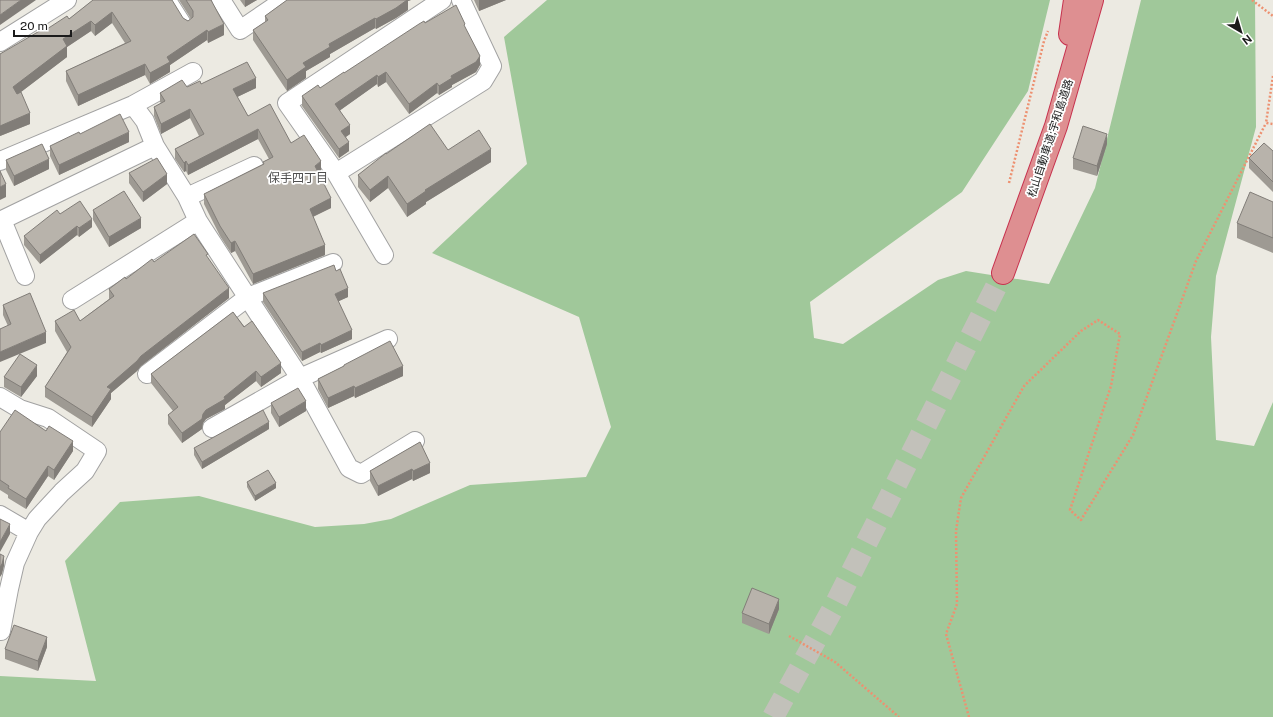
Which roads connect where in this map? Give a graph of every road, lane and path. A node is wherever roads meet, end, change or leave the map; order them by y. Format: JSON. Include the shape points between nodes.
{"nodes":[{"id":1,"x":67,"y":0,"type":"edge"},
{"id":2,"x":172,"y":0,"type":"edge"},
{"id":3,"x":221,"y":0,"type":"edge"},
{"id":4,"x":284,"y":0,"type":"edge"},
{"id":5,"x":442,"y":0,"type":"edge"},
{"id":6,"x":461,"y":0,"type":"edge"},
{"id":7,"x":1075,"y":0,"type":"edge"},
{"id":8,"x":1092,"y":0,"type":"edge"},
{"id":9,"x":1252,"y":0,"type":"edge"},
{"id":10,"x":1273,"y":16,"type":"edge"},
{"id":11,"x":188,"y":26,"type":"edge"},
{"id":12,"x":1049,"y":29,"type":"dead end"},
{"id":13,"x":0,"y":42,"type":"edge"},
{"id":14,"x":193,"y":72,"type":"dead end"},
{"id":15,"x":1273,"y":76,"type":"edge"},
{"id":16,"x":133,"y":106,"type":"junction"},
{"id":17,"x":1266,"y":123,"type":"junction"},
{"id":18,"x":1273,"y":124,"type":"edge"},
{"id":19,"x":1056,"y":126,"type":"junction"},
{"id":20,"x":155,"y":146,"type":"junction"},
{"id":21,"x":0,"y":161,"type":"edge"},
{"id":22,"x":254,"y":166,"type":"dead end"},
{"id":23,"x":336,"y":173,"type":"junction"},
{"id":24,"x":1009,"y":183,"type":"dead end"},
{"id":25,"x":187,"y":197,"type":"junction"},
{"id":26,"x":198,"y":221,"type":"junction"},
{"id":27,"x":384,"y":255,"type":"dead end"},
{"id":28,"x":333,"y":263,"type":"dead end"},
{"id":29,"x":1003,"y":274,"type":"tunnel mouth"},
{"id":30,"x":25,"y":276,"type":"dead end"},
{"id":31,"x":248,"y":297,"type":"junction"},
{"id":32,"x":72,"y":300,"type":"dead end"},
{"id":33,"x":388,"y":339,"type":"dead end"},
{"id":34,"x":147,"y":374,"type":"dead end"},
{"id":35,"x":300,"y":378,"type":"junction"},
{"id":36,"x":0,"y":397,"type":"edge"},
{"id":37,"x":212,"y":428,"type":"dead end"},
{"id":38,"x":415,"y":441,"type":"dead end"},
{"id":39,"x":0,"y":515,"type":"edge"},
{"id":40,"x":28,"y":532,"type":"junction"},
{"id":41,"x":0,"y":632,"type":"edge"},
{"id":42,"x":789,"y":636,"type":"dead end"},
{"id":43,"x":899,"y":717,"type":"edge"},
{"id":44,"x":969,"y":717,"type":"edge"}],
"edges":[{"from":1,"to":13,"type":"street"},
{"from":2,"to":11,"type":"lane"},
{"from":3,"to":4,"type":"street","via":[[240,30]]},
{"from":5,"to":23,"type":"street","via":[[287,104]]},
{"from":6,"to":23,"type":"street","via":[[492,66],[483,81]]},
{"from":7,"to":19,"type":"highway"},
{"from":8,"to":19,"type":"highway","name":"松山自動車道;宇和島道路"},
{"from":9,"to":10,"type":"path"},
{"from":12,"to":24,"type":"path"},
{"from":14,"to":16,"type":"street"},
{"from":15,"to":17,"type":"path"},
{"from":16,"to":20,"type":"street","via":[[145,121]]},
{"from":16,"to":21,"type":"street"},
{"from":17,"to":18,"type":"path"},
{"from":17,"to":44,"type":"path","via":[[1196,261],[1133,435],[1081,520],[1070,510],[1111,386],[1120,334],[1098,320],[1081,331],[1024,386],[961,498],[956,531],[957,604],[946,634]]},
{"from":19,"to":29,"type":"highway","name":"松山自動車道;宇和島道路"},
{"from":20,"to":25,"type":"street"},
{"from":20,"to":30,"type":"street","via":[[2,220]]},
{"from":22,"to":25,"type":"street"},
{"from":23,"to":27,"type":"street"},
{"from":25,"to":26,"type":"street"},
{"from":26,"to":31,"type":"street"},
{"from":26,"to":32,"type":"street"},
{"from":28,"to":31,"type":"street"},
{"from":31,"to":34,"type":"street"},
{"from":31,"to":35,"type":"street"},
{"from":33,"to":35,"type":"street"},
{"from":35,"to":37,"type":"street"},
{"from":35,"to":38,"type":"street","via":[[349,468],[361,474]]},
{"from":36,"to":40,"type":"street","via":[[20,409],[48,418],[97,451],[85,472],[37,518]]},
{"from":39,"to":40,"type":"street"},
{"from":40,"to":41,"type":"street","via":[[15,563]]},
{"from":42,"to":43,"type":"path","via":[[835,662]]}]}
